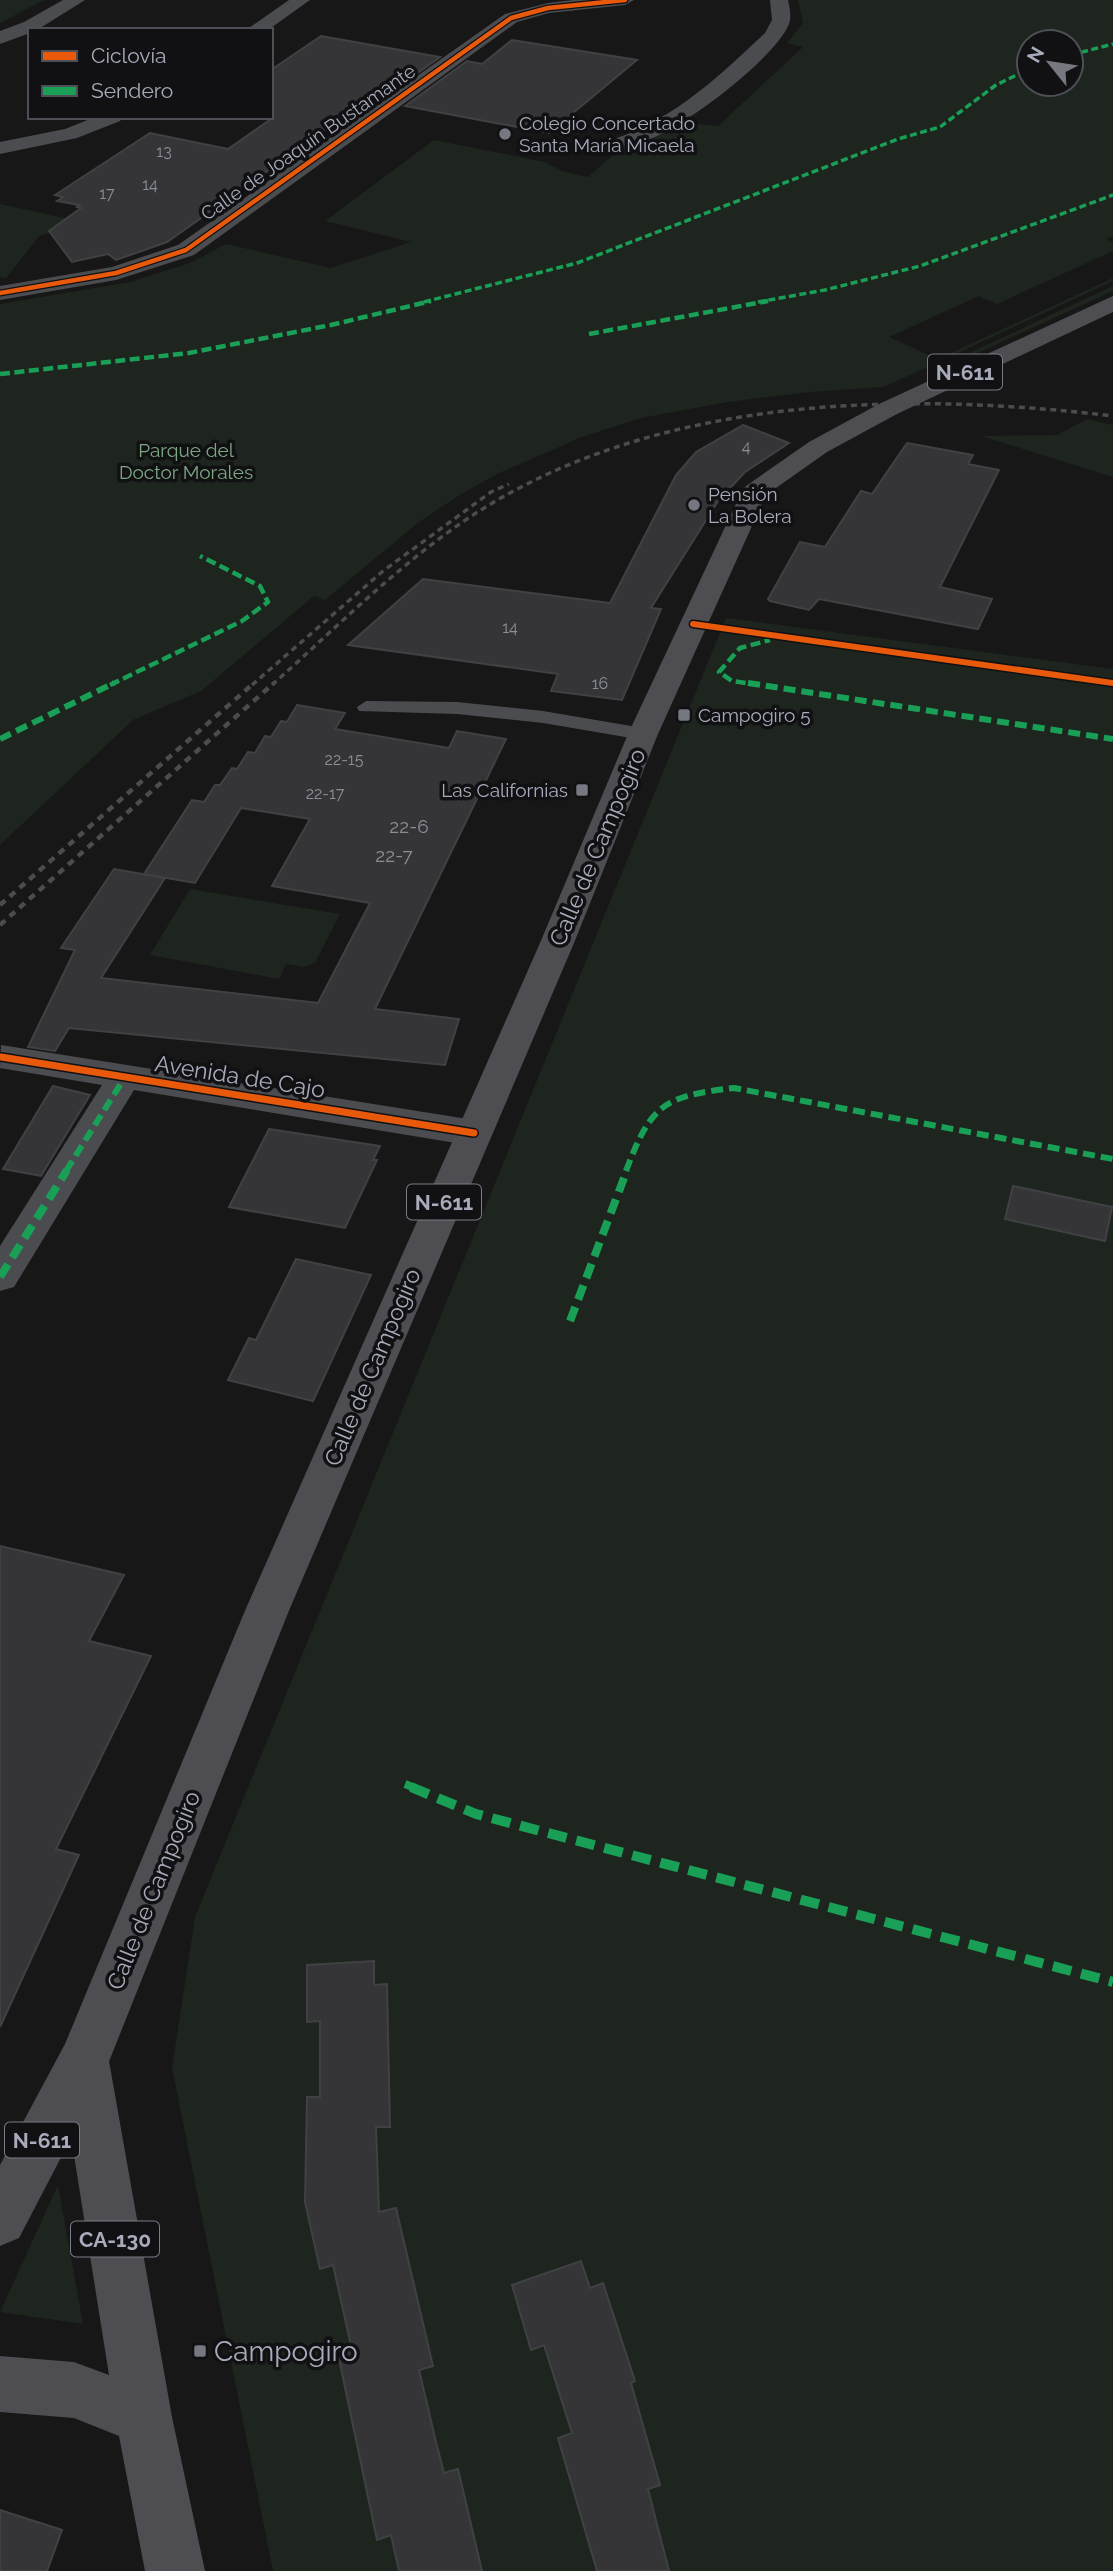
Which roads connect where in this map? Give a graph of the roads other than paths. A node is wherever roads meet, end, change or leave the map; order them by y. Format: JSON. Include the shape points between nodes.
{"nodes":[{"id":1,"x":76,"y":0,"type":"edge"},
{"id":2,"x":301,"y":0,"type":"edge"},
{"id":3,"x":625,"y":0,"type":"edge"},
{"id":4,"x":779,"y":0,"type":"edge"},
{"id":5,"x":258,"y":28,"type":"edge"},
{"id":6,"x":0,"y":38,"type":"edge"},
{"id":7,"x":108,"y":119,"type":"edge"},
{"id":8,"x":624,"y":142,"type":"dead end"},
{"id":9,"x":0,"y":148,"type":"edge"},
{"id":10,"x":0,"y":293,"type":"edge"},
{"id":11,"x":1113,"y":303,"type":"edge"},
{"id":12,"x":366,"y":707,"type":"dead end"},
{"id":13,"x":626,"y":732,"type":"junction"},
{"id":14,"x":1,"y":1058,"type":"edge"},
{"id":15,"x":125,"y":1077,"type":"junction"},
{"id":16,"x":474,"y":1133,"type":"junction"},
{"id":17,"x":0,"y":1277,"type":"edge"},
{"id":18,"x":84,"y":2061,"type":"junction"},
{"id":19,"x":0,"y":2219,"type":"edge"},
{"id":20,"x":0,"y":2384,"type":"edge"},
{"id":21,"x":144,"y":2417,"type":"junction"},
{"id":22,"x":175,"y":2571,"type":"edge"}],
"edges":[{"from":1,"to":6,"type":"street"},
{"from":2,"to":5,"type":"street"},
{"from":3,"to":10,"type":"street","name":"Calle de Joaquín Bustamante","via":[[548,8],[511,18],[186,250],[116,273]]},
{"from":4,"to":8,"type":"street","via":[[782,25],[772,37],[682,116],[652,134]]},
{"from":7,"to":9,"type":"street","via":[[70,134]]},
{"from":11,"to":13,"type":"main road","name":"Calle de Campogiro","number":"N-611","via":[[888,409],[818,447],[755,491]]},
{"from":12,"to":13,"type":"lane","via":[[457,708]]},
{"from":13,"to":16,"type":"main road","name":"Calle de Campogiro","number":"N-611"},
{"from":14,"to":15,"type":"street","name":"Avenida de Cajo"},
{"from":15,"to":16,"type":"street","name":"Avenida de Cajo"},
{"from":15,"to":17,"type":"street","name":"Avenida de Cajo"},
{"from":16,"to":18,"type":"main road","name":"Calle de Campogiro","number":"N-611","via":[[266,1614]]},
{"from":18,"to":19,"type":"main road","number":"N-611"},
{"from":18,"to":21,"type":"main road","number":"CA-130"},
{"from":20,"to":21,"type":"main road","via":[[74,2390]]},
{"from":21,"to":22,"type":"main road","number":"CA-130"}]}
